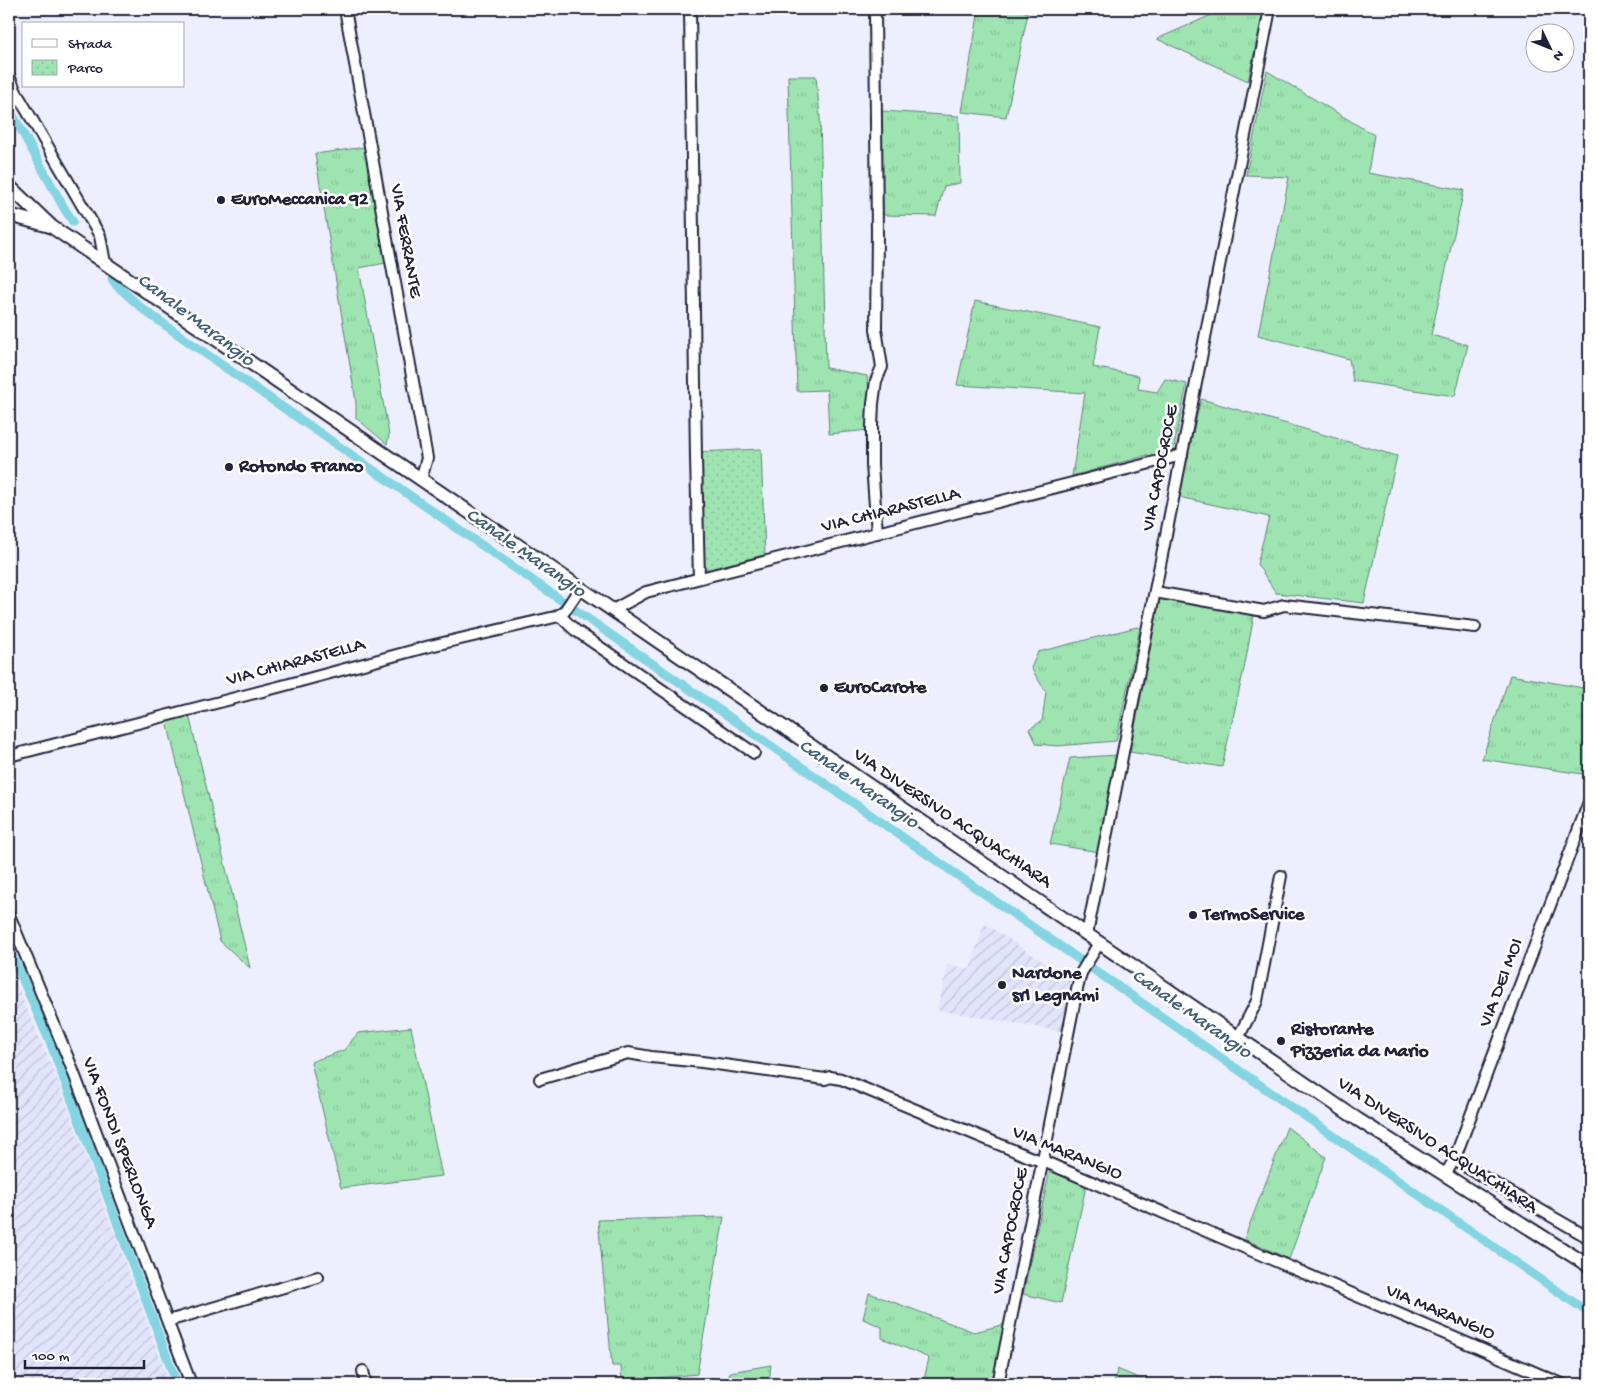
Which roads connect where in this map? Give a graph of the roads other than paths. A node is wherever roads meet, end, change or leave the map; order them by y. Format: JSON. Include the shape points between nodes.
{"nodes":[{"id":1,"x":345,"y":9,"type":"edge"},
{"id":2,"x":690,"y":9,"type":"edge"},
{"id":3,"x":875,"y":9,"type":"edge"},
{"id":4,"x":1270,"y":9,"type":"edge"},
{"id":5,"x":9,"y":76,"type":"edge"},
{"id":6,"x":9,"y":186,"type":"edge"},
{"id":7,"x":12,"y":217,"type":"edge"},
{"id":8,"x":52,"y":227,"type":"junction"},
{"id":9,"x":105,"y":263,"type":"junction"},
{"id":10,"x":1182,"y":454,"type":"junction"},
{"id":11,"x":421,"y":479,"type":"junction"},
{"id":12,"x":877,"y":532,"type":"junction"},
{"id":13,"x":699,"y":578,"type":"junction"},
{"id":14,"x":577,"y":592,"type":"junction"},
{"id":15,"x":1155,"y":592,"type":"junction"},
{"id":16,"x":613,"y":610,"type":"junction"},
{"id":17,"x":561,"y":614,"type":"junction"},
{"id":18,"x":1475,"y":627,"type":"dead end"},
{"id":19,"x":754,"y":753,"type":"dead end"},
{"id":20,"x":9,"y":756,"type":"edge"},
{"id":21,"x":1589,"y":802,"type":"edge"},
{"id":22,"x":1282,"y":876,"type":"dead end"},
{"id":23,"x":9,"y":915,"type":"edge"},
{"id":24,"x":1087,"y":934,"type":"junction"},
{"id":25,"x":1098,"y":947,"type":"junction"},
{"id":26,"x":1238,"y":1038,"type":"junction"},
{"id":27,"x":540,"y":1079,"type":"dead end"},
{"id":28,"x":1454,"y":1160,"type":"junction"},
{"id":29,"x":1043,"y":1161,"type":"junction"},
{"id":30,"x":1445,"y":1175,"type":"junction"},
{"id":31,"x":1589,"y":1238,"type":"edge"},
{"id":32,"x":1589,"y":1266,"type":"edge"},
{"id":33,"x":318,"y":1277,"type":"dead end"},
{"id":34,"x":168,"y":1321,"type":"junction"},
{"id":35,"x":363,"y":1371,"type":"dead end"},
{"id":36,"x":192,"y":1384,"type":"edge"},
{"id":37,"x":366,"y":1384,"type":"edge"},
{"id":38,"x":998,"y":1384,"type":"edge"},
{"id":39,"x":1562,"y":1384,"type":"edge"}],
"edges":[{"from":1,"to":11,"type":"street","name":"VIA FERRANTE","via":[[426,458]]},
{"from":2,"to":13,"type":"street"},
{"from":3,"to":12,"type":"street","via":[[876,329],[882,367],[876,381],[872,426]]},
{"from":4,"to":10,"type":"street","name":"VIA CAPOCROCE"},
{"from":5,"to":9,"type":"street","via":[[100,236]]},
{"from":6,"to":8,"type":"main road"},
{"from":7,"to":8,"type":"main road"},
{"from":8,"to":9,"type":"main road","name":"VIA DIVERSIVO ACQUACHIARA"},
{"from":9,"to":11,"type":"main road","name":"VIA DIVERSIVO ACQUACHIARA"},
{"from":10,"to":12,"type":"street","name":"VIA CHIARASTELLA"},
{"from":10,"to":15,"type":"street","name":"VIA CAPOCROCE"},
{"from":11,"to":14,"type":"main road","name":"VIA DIVERSIVO ACQUACHIARA"},
{"from":12,"to":13,"type":"street","name":"VIA CHIARASTELLA"},
{"from":13,"to":16,"type":"street","name":"VIA CHIARASTELLA","via":[[646,592]]},
{"from":14,"to":16,"type":"main road","name":"VIA DIVERSIVO ACQUACHIARA"},
{"from":14,"to":17,"type":"street"},
{"from":15,"to":18,"type":"street","via":[[1264,611],[1284,605]]},
{"from":15,"to":24,"type":"street","name":"VIA CAPOCROCE"},
{"from":16,"to":24,"type":"main road","name":"VIA DIVERSIVO ACQUACHIARA"},
{"from":17,"to":19,"type":"street","via":[[575,630]]},
{"from":17,"to":20,"type":"street","name":"VIA CHIARASTELLA"},
{"from":21,"to":28,"type":"street","name":"VIA DEI MOI"},
{"from":22,"to":26,"type":"street","via":[[1257,1001]]},
{"from":23,"to":34,"type":"street","name":"VIA FONDI SPERLONGA","via":[[70,1063]]},
{"from":24,"to":25,"type":"main road","name":"VIA DIVERSIVO ACQUACHIARA"},
{"from":25,"to":26,"type":"main road","name":"VIA DIVERSIVO ACQUACHIARA"},
{"from":25,"to":29,"type":"street","name":"VIA CAPOCROCE","via":[[1081,972]]},
{"from":26,"to":30,"type":"main road","name":"VIA DIVERSIVO ACQUACHIARA"},
{"from":27,"to":29,"type":"street","name":"VIA MARANGIO","via":[[628,1053],[825,1079],[830,1077]]},
{"from":28,"to":30,"type":"street","name":"VIA DEI MOI"},
{"from":28,"to":31,"type":"street"},
{"from":29,"to":38,"type":"street","name":"VIA CAPOCROCE"},
{"from":29,"to":39,"type":"street","name":"VIA MARANGIO"},
{"from":30,"to":32,"type":"main road","name":"VIA DIVERSIVO ACQUACHIARA"},
{"from":33,"to":34,"type":"street"},
{"from":34,"to":36,"type":"street","name":"VIA FONDI SPERLONGA"},
{"from":35,"to":37,"type":"street"}]}
